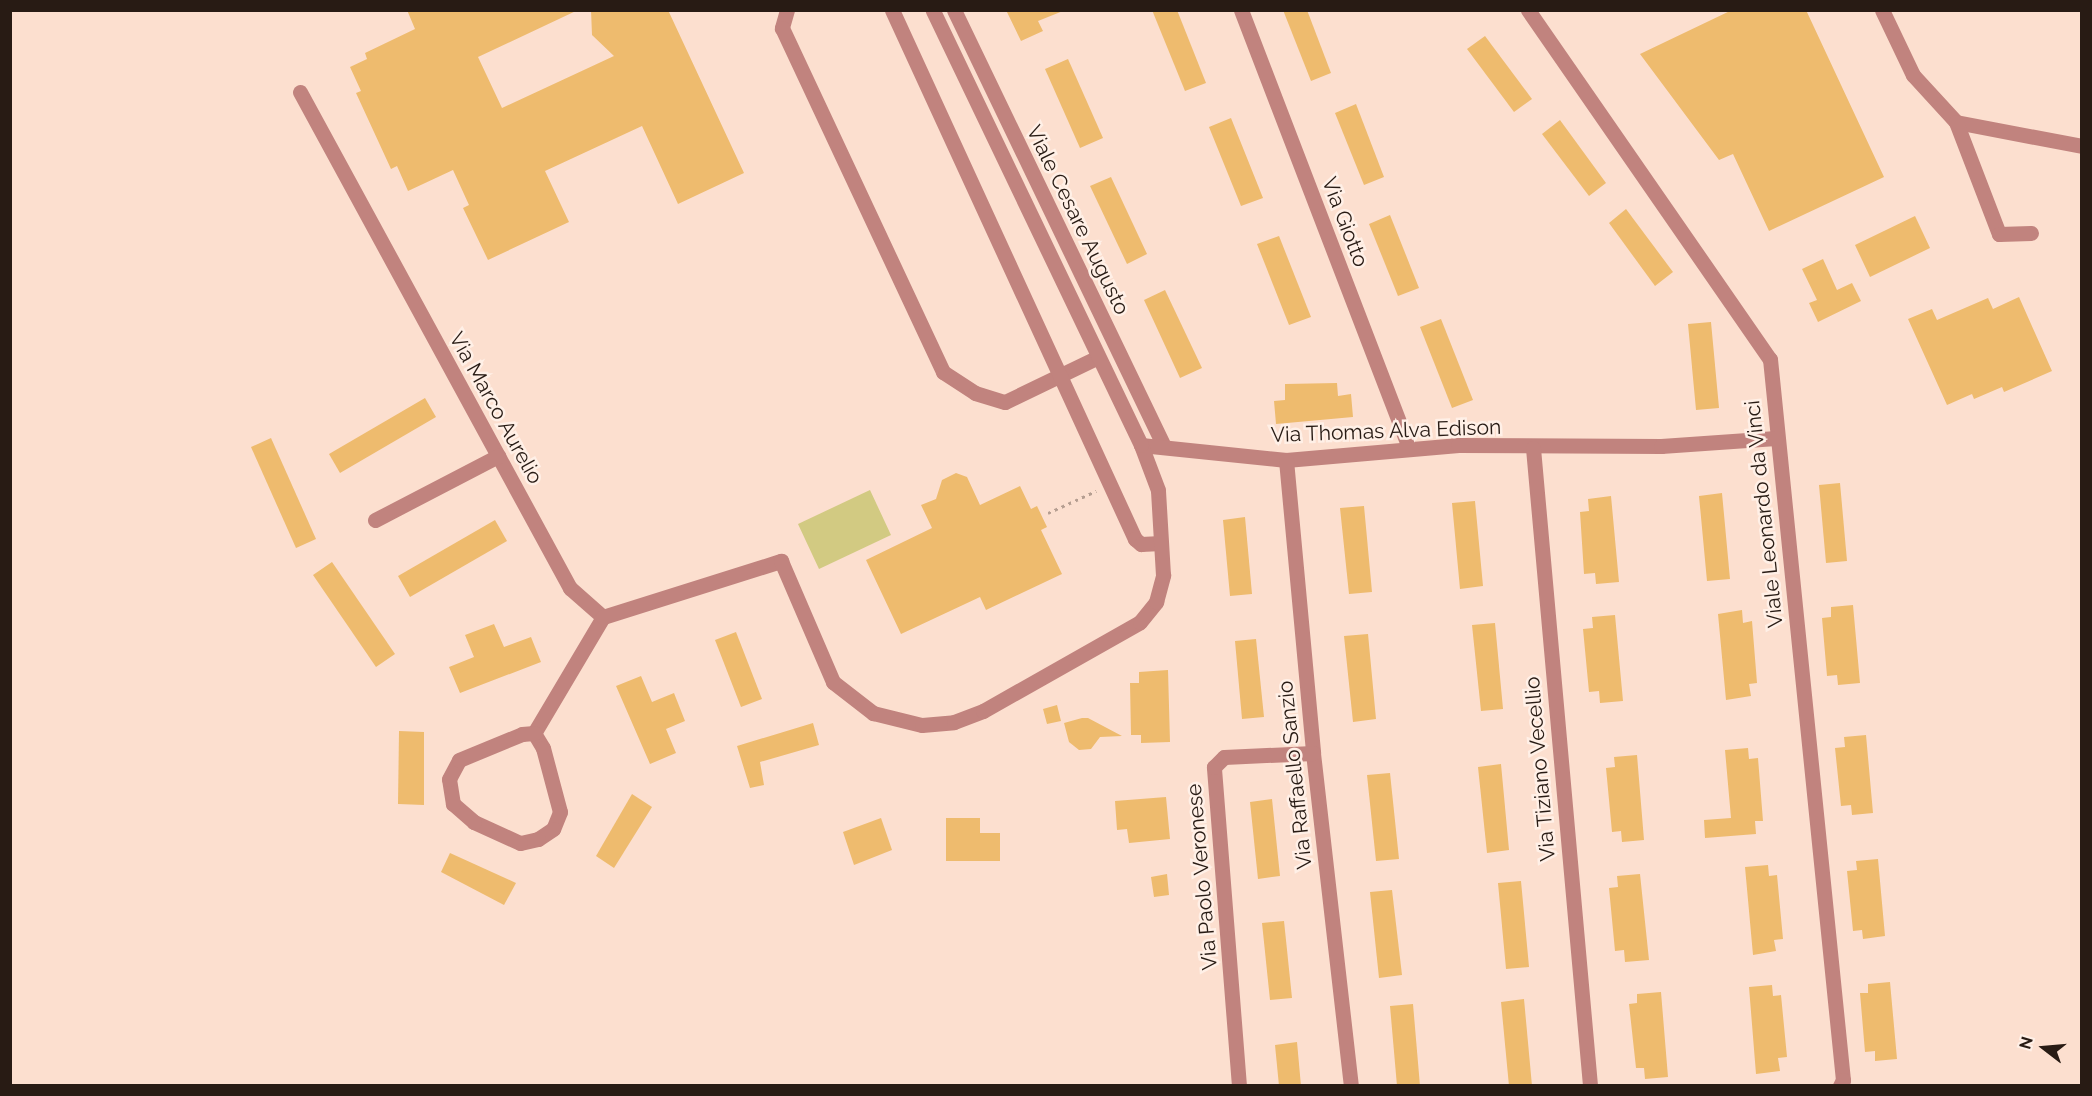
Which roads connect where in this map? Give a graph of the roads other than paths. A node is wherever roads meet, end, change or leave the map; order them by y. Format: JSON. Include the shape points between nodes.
{"nodes":[{"id":1,"x":787,"y":10,"type":"edge"},
{"id":2,"x":892,"y":10,"type":"edge"},
{"id":3,"x":933,"y":10,"type":"edge"},
{"id":4,"x":954,"y":10,"type":"edge"},
{"id":5,"x":1241,"y":10,"type":"edge"},
{"id":6,"x":1528,"y":10,"type":"edge"},
{"id":7,"x":1882,"y":10,"type":"edge"},
{"id":8,"x":300,"y":92,"type":"dead end"},
{"id":9,"x":1956,"y":122,"type":"junction"},
{"id":10,"x":2082,"y":146,"type":"edge"},
{"id":11,"x":2031,"y":233,"type":"dead end"},
{"id":12,"x":1098,"y":357,"type":"junction"},
{"id":13,"x":1057,"y":375,"type":"junction"},
{"id":14,"x":1776,"y":438,"type":"junction"},
{"id":15,"x":1141,"y":445,"type":"junction"},
{"id":16,"x":1164,"y":447,"type":"junction"},
{"id":17,"x":1409,"y":448,"type":"junction"},
{"id":18,"x":1533,"y":448,"type":"junction"},
{"id":19,"x":498,"y":456,"type":"junction"},
{"id":20,"x":1286,"y":460,"type":"junction"},
{"id":21,"x":375,"y":520,"type":"dead end"},
{"id":22,"x":1161,"y":543,"type":"junction"},
{"id":23,"x":603,"y":617,"type":"junction"},
{"id":24,"x":534,"y":734,"type":"junction"},
{"id":25,"x":1313,"y":753,"type":"junction"},
{"id":26,"x":1239,"y":1086,"type":"edge"},
{"id":27,"x":1352,"y":1086,"type":"edge"},
{"id":28,"x":1590,"y":1086,"type":"edge"},
{"id":29,"x":1840,"y":1086,"type":"edge"}],
"edges":[{"from":1,"to":13,"type":"street","via":[[782,28],[942,372],[975,393],[1005,402]]},
{"from":2,"to":13,"type":"street"},
{"from":3,"to":12,"type":"street","name":"Viale Cesare Augusto"},
{"from":4,"to":16,"type":"street","name":"Viale Cesare Augusto"},
{"from":5,"to":17,"type":"street","name":"Via Giotto"},
{"from":6,"to":14,"type":"street","name":"Viale Leonardo da Vinci","via":[[1770,359]]},
{"from":7,"to":9,"type":"street","via":[[1914,75]]},
{"from":8,"to":19,"type":"street","name":"Via Marco Aurelio"},
{"from":9,"to":10,"type":"street"},
{"from":9,"to":11,"type":"street","via":[[2000,234]]},
{"from":12,"to":13,"type":"street"},
{"from":12,"to":15,"type":"street","name":"Viale Cesare Augusto"},
{"from":13,"to":22,"type":"street","via":[[1135,540],[1141,544]]},
{"from":14,"to":18,"type":"street","name":"Via Thomas Alva Edison","via":[[1661,446]]},
{"from":14,"to":29,"type":"street","name":"Viale Leonardo da Vinci","via":[[1843,1080]]},
{"from":15,"to":16,"type":"street","name":"Via Thomas Alva Edison"},
{"from":15,"to":22,"type":"street","name":"Viale Cesare Augusto","via":[[1158,490]]},
{"from":16,"to":20,"type":"street","name":"Via Thomas Alva Edison"},
{"from":17,"to":18,"type":"street","name":"Via Thomas Alva Edison"},
{"from":17,"to":20,"type":"street","name":"Via Thomas Alva Edison"},
{"from":18,"to":28,"type":"street","name":"Via Tiziano Vecellio"},
{"from":19,"to":21,"type":"street"},
{"from":19,"to":23,"type":"street","name":"Via Marco Aurelio","via":[[570,588]]},
{"from":20,"to":25,"type":"street","name":"Via Raffaello Sanzio"},
{"from":22,"to":23,"type":"street","name":"Viale Cesare Augusto","via":[[1160,593],[1140,622],[983,711],[938,724],[905,723],[873,713],[833,682],[781,561]]},
{"from":23,"to":24,"type":"street"},
{"from":24,"to":24,"type":"street","via":[[543,748],[560,812],[553,829],[538,839],[520,843],[474,822],[453,804],[449,779],[459,760],[522,734]]},
{"from":25,"to":26,"type":"street","name":"Via Paolo Veronese","via":[[1224,757],[1214,767]]},
{"from":25,"to":27,"type":"street","name":"Via Raffaello Sanzio"}]}
